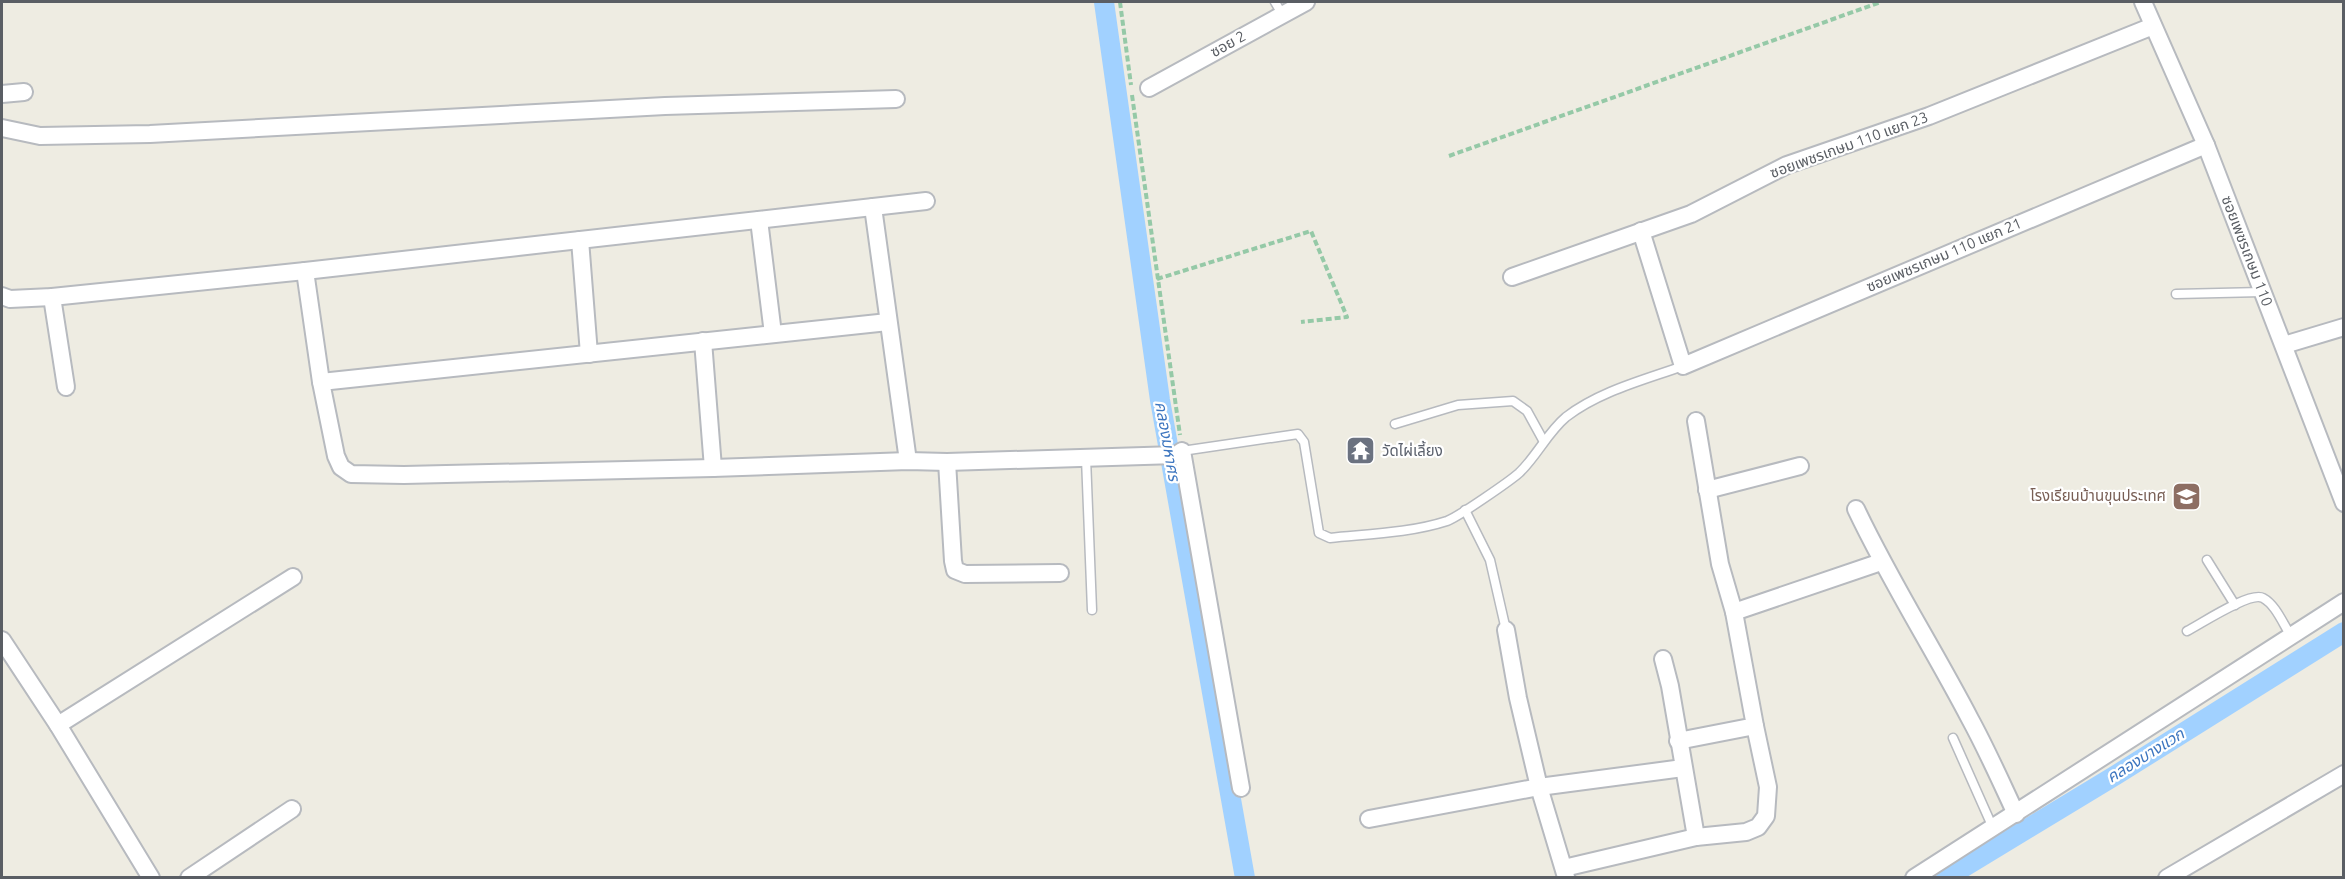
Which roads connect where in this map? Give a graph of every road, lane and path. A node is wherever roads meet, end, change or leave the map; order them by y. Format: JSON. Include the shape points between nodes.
{"nodes":[{"id":1,"x":1120,"y":2,"type":"edge"},
{"id":2,"x":1306,"y":2,"type":"edge"},
{"id":3,"x":1881,"y":2,"type":"edge"},
{"id":4,"x":2142,"y":2,"type":"edge"},
{"id":5,"x":1278,"y":8,"type":"edge"},
{"id":6,"x":2153,"y":26,"type":"junction"},
{"id":7,"x":1149,"y":88,"type":"dead end"},
{"id":8,"x":24,"y":92,"type":"dead end"},
{"id":9,"x":2,"y":94,"type":"edge"},
{"id":10,"x":896,"y":99,"type":"dead end"},
{"id":11,"x":2,"y":128,"type":"edge"},
{"id":12,"x":2206,"y":145,"type":"junction"},
{"id":13,"x":1449,"y":156,"type":"dead end"},
{"id":14,"x":926,"y":201,"type":"dead end"},
{"id":15,"x":873,"y":207,"type":"junction"},
{"id":16,"x":759,"y":220,"type":"junction"},
{"id":17,"x":1641,"y":231,"type":"junction"},
{"id":18,"x":580,"y":240,"type":"junction"},
{"id":19,"x":305,"y":271,"type":"junction"},
{"id":20,"x":1512,"y":277,"type":"dead end"},
{"id":21,"x":1157,"y":279,"type":"junction"},
{"id":22,"x":2262,"y":292,"type":"junction"},
{"id":23,"x":2176,"y":294,"type":"dead end"},
{"id":24,"x":2,"y":296,"type":"edge"},
{"id":25,"x":52,"y":297,"type":"junction"},
{"id":26,"x":888,"y":322,"type":"junction"},
{"id":27,"x":1301,"y":322,"type":"dead end"},
{"id":28,"x":2343,"y":327,"type":"edge"},
{"id":29,"x":773,"y":334,"type":"junction"},
{"id":30,"x":703,"y":341,"type":"junction"},
{"id":31,"x":2284,"y":345,"type":"junction"},
{"id":32,"x":589,"y":354,"type":"junction"},
{"id":33,"x":1683,"y":366,"type":"junction"},
{"id":34,"x":321,"y":382,"type":"junction"},
{"id":35,"x":66,"y":387,"type":"dead end"},
{"id":36,"x":1696,"y":422,"type":"dead end"},
{"id":37,"x":1395,"y":424,"type":"dead end"},
{"id":38,"x":1543,"y":440,"type":"junction"},
{"id":39,"x":1179,"y":453,"type":"junction"},
{"id":40,"x":1086,"y":458,"type":"junction"},
{"id":41,"x":908,"y":461,"type":"junction"},
{"id":42,"x":947,"y":462,"type":"junction"},
{"id":43,"x":1800,"y":466,"type":"dead end"},
{"id":44,"x":713,"y":468,"type":"junction"},
{"id":45,"x":1707,"y":490,"type":"junction"},
{"id":46,"x":2343,"y":503,"type":"edge"},
{"id":47,"x":1856,"y":509,"type":"dead end"},
{"id":48,"x":1465,"y":510,"type":"junction"},
{"id":49,"x":2207,"y":560,"type":"dead end"},
{"id":50,"x":1881,"y":562,"type":"junction"},
{"id":51,"x":1060,"y":573,"type":"dead end"},
{"id":52,"x":293,"y":577,"type":"dead end"},
{"id":53,"x":2343,"y":602,"type":"edge"},
{"id":54,"x":2235,"y":605,"type":"junction"},
{"id":55,"x":1092,"y":610,"type":"dead end"},
{"id":56,"x":1734,"y":612,"type":"junction"},
{"id":57,"x":1506,"y":630,"type":"joint"},
{"id":58,"x":2187,"y":631,"type":"dead end"},
{"id":59,"x":2291,"y":636,"type":"junction"},
{"id":60,"x":2,"y":640,"type":"edge"},
{"id":61,"x":1663,"y":658,"type":"dead end"},
{"id":62,"x":58,"y":725,"type":"junction"},
{"id":63,"x":1755,"y":726,"type":"junction"},
{"id":64,"x":1953,"y":738,"type":"dead end"},
{"id":65,"x":1678,"y":741,"type":"junction"},
{"id":66,"x":1683,"y":768,"type":"junction"},
{"id":67,"x":2343,"y":774,"type":"edge"},
{"id":68,"x":1539,"y":787,"type":"junction"},
{"id":69,"x":1241,"y":788,"type":"dead end"},
{"id":70,"x":292,"y":809,"type":"dead end"},
{"id":71,"x":2016,"y":814,"type":"junction"},
{"id":72,"x":1369,"y":819,"type":"dead end"},
{"id":73,"x":1993,"y":828,"type":"junction"},
{"id":74,"x":1696,"y":837,"type":"junction"},
{"id":75,"x":1565,"y":873,"type":"edge"},
{"id":76,"x":2173,"y":876,"type":"edge"},
{"id":77,"x":152,"y":878,"type":"edge"},
{"id":78,"x":189,"y":878,"type":"edge"},
{"id":79,"x":1914,"y":878,"type":"edge"}],
"edges":[{"from":1,"to":21,"type":"path"},
{"from":2,"to":5,"type":"street","name":"ซอย 2"},
{"from":3,"to":13,"type":"path"},
{"from":4,"to":6,"type":"street","name":"ซอยเพชรเกษม 110"},
{"from":5,"to":7,"type":"street","name":"ซอย 2"},
{"from":6,"to":12,"type":"street","name":"ซอยเพชรเกษม 110"},
{"from":6,"to":17,"type":"street","name":"ซอยเพชรเกษม 110 แยก 23","via":[[1929,116],[1787,165],[1691,214]]},
{"from":8,"to":9,"type":"street"},
{"from":10,"to":11,"type":"street","via":[[665,106],[150,134],[40,135]]},
{"from":12,"to":22,"type":"street","name":"ซอยเพชรเกษม 110"},
{"from":12,"to":33,"type":"street","name":"ซอยเพชรเกษม 110 แยก 21"},
{"from":14,"to":15,"type":"street"},
{"from":15,"to":16,"type":"street"},
{"from":15,"to":26,"type":"street"},
{"from":16,"to":18,"type":"street"},
{"from":16,"to":29,"type":"street"},
{"from":17,"to":20,"type":"street","name":"ซอยเพชรเกษม 110 แยก 23"},
{"from":17,"to":33,"type":"street"},
{"from":18,"to":19,"type":"street"},
{"from":18,"to":32,"type":"street"},
{"from":19,"to":25,"type":"street"},
{"from":19,"to":34,"type":"street"},
{"from":21,"to":27,"type":"path","via":[[1311,231],[1347,317]]},
{"from":21,"to":39,"type":"path"},
{"from":22,"to":23,"type":"lane"},
{"from":22,"to":31,"type":"street","name":"ซอยเพชรเกษม 110"},
{"from":24,"to":25,"type":"street"},
{"from":25,"to":35,"type":"street"},
{"from":26,"to":29,"type":"street"},
{"from":26,"to":41,"type":"street"},
{"from":28,"to":31,"type":"street"},
{"from":29,"to":30,"type":"street"},
{"from":30,"to":32,"type":"street"},
{"from":30,"to":44,"type":"street"},
{"from":31,"to":46,"type":"street","name":"ซอยเพชรเกษม 110"},
{"from":32,"to":34,"type":"street"},
{"from":33,"to":38,"type":"lane","via":[[1614,390],[1566,417]]},
{"from":34,"to":44,"type":"street","via":[[336,456],[341,467],[351,474]]},
{"from":36,"to":45,"type":"street"},
{"from":37,"to":38,"type":"lane","via":[[1458,405],[1513,401],[1527,411]]},
{"from":38,"to":48,"type":"lane","via":[[1519,472]]},
{"from":39,"to":40,"type":"street"},
{"from":39,"to":48,"type":"lane","via":[[1298,434],[1304,442],[1319,533],[1330,538],[1403,530],[1449,520]]},
{"from":39,"to":69,"type":"street"},
{"from":40,"to":42,"type":"street"},
{"from":40,"to":55,"type":"lane"},
{"from":41,"to":42,"type":"street"},
{"from":41,"to":44,"type":"street"},
{"from":42,"to":51,"type":"street","via":[[955,570],[965,574]]},
{"from":43,"to":45,"type":"street"},
{"from":45,"to":56,"type":"street","via":[[1720,564]]},
{"from":47,"to":50,"type":"street"},
{"from":48,"to":57,"type":"lane","via":[[1490,560]]},
{"from":49,"to":54,"type":"lane"},
{"from":50,"to":56,"type":"street"},
{"from":50,"to":71,"type":"street","via":[[1971,720]]},
{"from":52,"to":62,"type":"street"},
{"from":53,"to":59,"type":"street"},
{"from":54,"to":58,"type":"lane"},
{"from":54,"to":59,"type":"lane","via":[[2249,598],[2264,598]]},
{"from":56,"to":63,"type":"street"},
{"from":57,"to":68,"type":"street"},
{"from":59,"to":71,"type":"street"},
{"from":60,"to":62,"type":"street"},
{"from":61,"to":65,"type":"street"},
{"from":62,"to":77,"type":"street"},
{"from":63,"to":65,"type":"street"},
{"from":63,"to":74,"type":"street","via":[[1768,787],[1766,816],[1758,827],[1746,832]]},
{"from":64,"to":73,"type":"lane"},
{"from":65,"to":66,"type":"street"},
{"from":66,"to":68,"type":"street"},
{"from":66,"to":74,"type":"street"},
{"from":67,"to":76,"type":"street"},
{"from":68,"to":72,"type":"street"},
{"from":68,"to":75,"type":"street"},
{"from":70,"to":78,"type":"street"},
{"from":71,"to":73,"type":"street"},
{"from":73,"to":79,"type":"street"},
{"from":74,"to":75,"type":"street"}]}
